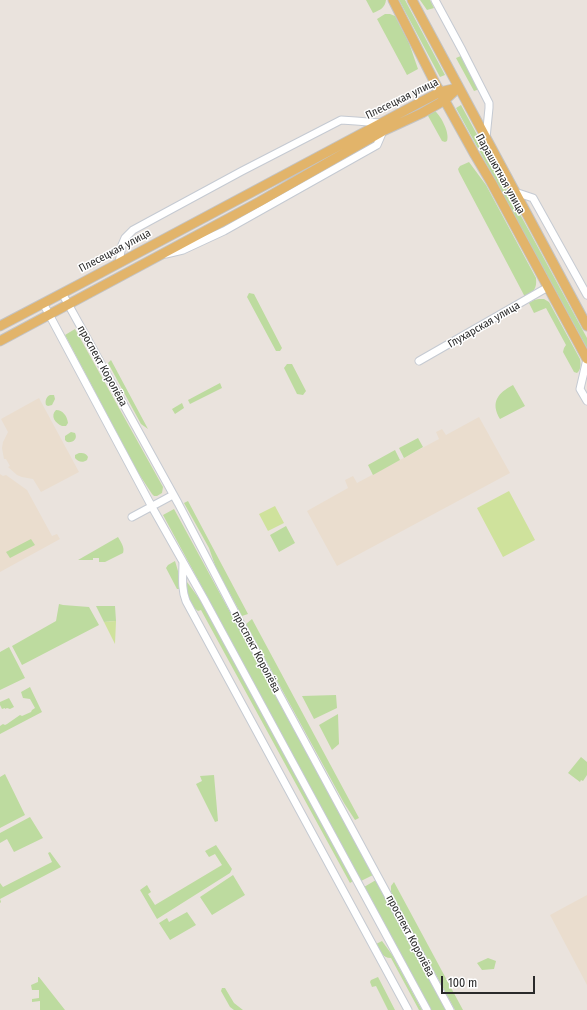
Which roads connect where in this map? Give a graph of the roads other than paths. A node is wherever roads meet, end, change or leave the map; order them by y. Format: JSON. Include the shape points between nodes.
{"nodes":[{"id":1,"x":393,"y":0,"type":"edge"},
{"id":2,"x":412,"y":0,"type":"edge"},
{"id":3,"x":435,"y":0,"type":"edge"},
{"id":4,"x":458,"y":88,"type":"junction"},
{"id":5,"x":440,"y":92,"type":"junction"},
{"id":6,"x":445,"y":100,"type":"junction"},
{"id":7,"x":381,"y":127,"type":"junction"},
{"id":8,"x":486,"y":138,"type":"junction"},
{"id":9,"x":515,"y":192,"type":"junction"},
{"id":10,"x":118,"y":263,"type":"junction"},
{"id":11,"x":548,"y":287,"type":"junction"},
{"id":12,"x":62,"y":293,"type":"junction"},
{"id":13,"x":587,"y":295,"type":"edge"},
{"id":14,"x":43,"y":303,"type":"junction"},
{"id":15,"x":68,"y":305,"type":"junction"},
{"id":16,"x":49,"y":315,"type":"junction"},
{"id":17,"x":0,"y":326,"type":"edge"},
{"id":18,"x":587,"y":326,"type":"edge"},
{"id":19,"x":0,"y":341,"type":"edge"},
{"id":20,"x":587,"y":359,"type":"edge"},
{"id":21,"x":419,"y":361,"type":"dead end"},
{"id":22,"x":587,"y":401,"type":"edge"},
{"id":23,"x":173,"y":495,"type":"junction"},
{"id":24,"x":152,"y":507,"type":"junction"},
{"id":25,"x":132,"y":518,"type":"dead end"},
{"id":26,"x":183,"y":562,"type":"junction"},
{"id":27,"x":408,"y":1010,"type":"edge"},
{"id":28,"x":427,"y":1010,"type":"edge"},
{"id":29,"x":450,"y":1010,"type":"edge"}],
"edges":[{"from":1,"to":5,"type":"main road","name":"Парашютная улица"},
{"from":2,"to":4,"type":"main road","name":"Парашютная улица"},
{"from":3,"to":8,"type":"street","via":[[489,103]]},
{"from":4,"to":5,"type":"main road","name":"Плесецкая улица"},
{"from":4,"to":6,"type":"main road","name":"Плесецкая улица"},
{"from":4,"to":8,"type":"main road","name":"Парашютная улица"},
{"from":5,"to":6,"type":"main road","name":"Парашютная улица"},
{"from":5,"to":7,"type":"main road","name":"Плесецкая улица"},
{"from":6,"to":7,"type":"main road","name":"Плесецкая улица","via":[[422,113]]},
{"from":6,"to":11,"type":"main road","name":"Парашютная улица"},
{"from":7,"to":10,"type":"main road","name":"Плесецкая улица"},
{"from":7,"to":10,"type":"street","via":[[356,120],[341,120],[133,230],[125,238]]},
{"from":7,"to":15,"type":"main road","name":"Плесецкая улица","via":[[259,202]]},
{"from":8,"to":9,"type":"main road","name":"Парашютная улица"},
{"from":9,"to":13,"type":"street","via":[[533,198]]},
{"from":9,"to":18,"type":"main road","name":"Парашютная улица"},
{"from":10,"to":12,"type":"main road","name":"Плесецкая улица"},
{"from":11,"to":20,"type":"main road","name":"Парашютная улица"},
{"from":11,"to":21,"type":"street","name":"Глухарская улица"},
{"from":12,"to":14,"type":"main road","name":"Плесецкая улица"},
{"from":12,"to":15,"type":"street","name":"проспект Королёва"},
{"from":14,"to":16,"type":"street","name":"проспект Королёва"},
{"from":14,"to":17,"type":"main road","name":"Плесецкая улица"},
{"from":15,"to":16,"type":"main road","name":"Плесецкая улица"},
{"from":15,"to":23,"type":"street","name":"проспект Королёва"},
{"from":16,"to":19,"type":"main road","name":"Плесецкая улица"},
{"from":16,"to":24,"type":"street","name":"проспект Королёва"},
{"from":20,"to":22,"type":"street","via":[[580,389]]},
{"from":23,"to":24,"type":"street"},
{"from":23,"to":29,"type":"street","name":"проспект Королёва"},
{"from":24,"to":25,"type":"street"},
{"from":24,"to":26,"type":"street","name":"проспект Королёва"},
{"from":26,"to":27,"type":"street","via":[[182,586],[186,601]]},
{"from":26,"to":28,"type":"street","name":"проспект Королёва"}]}
